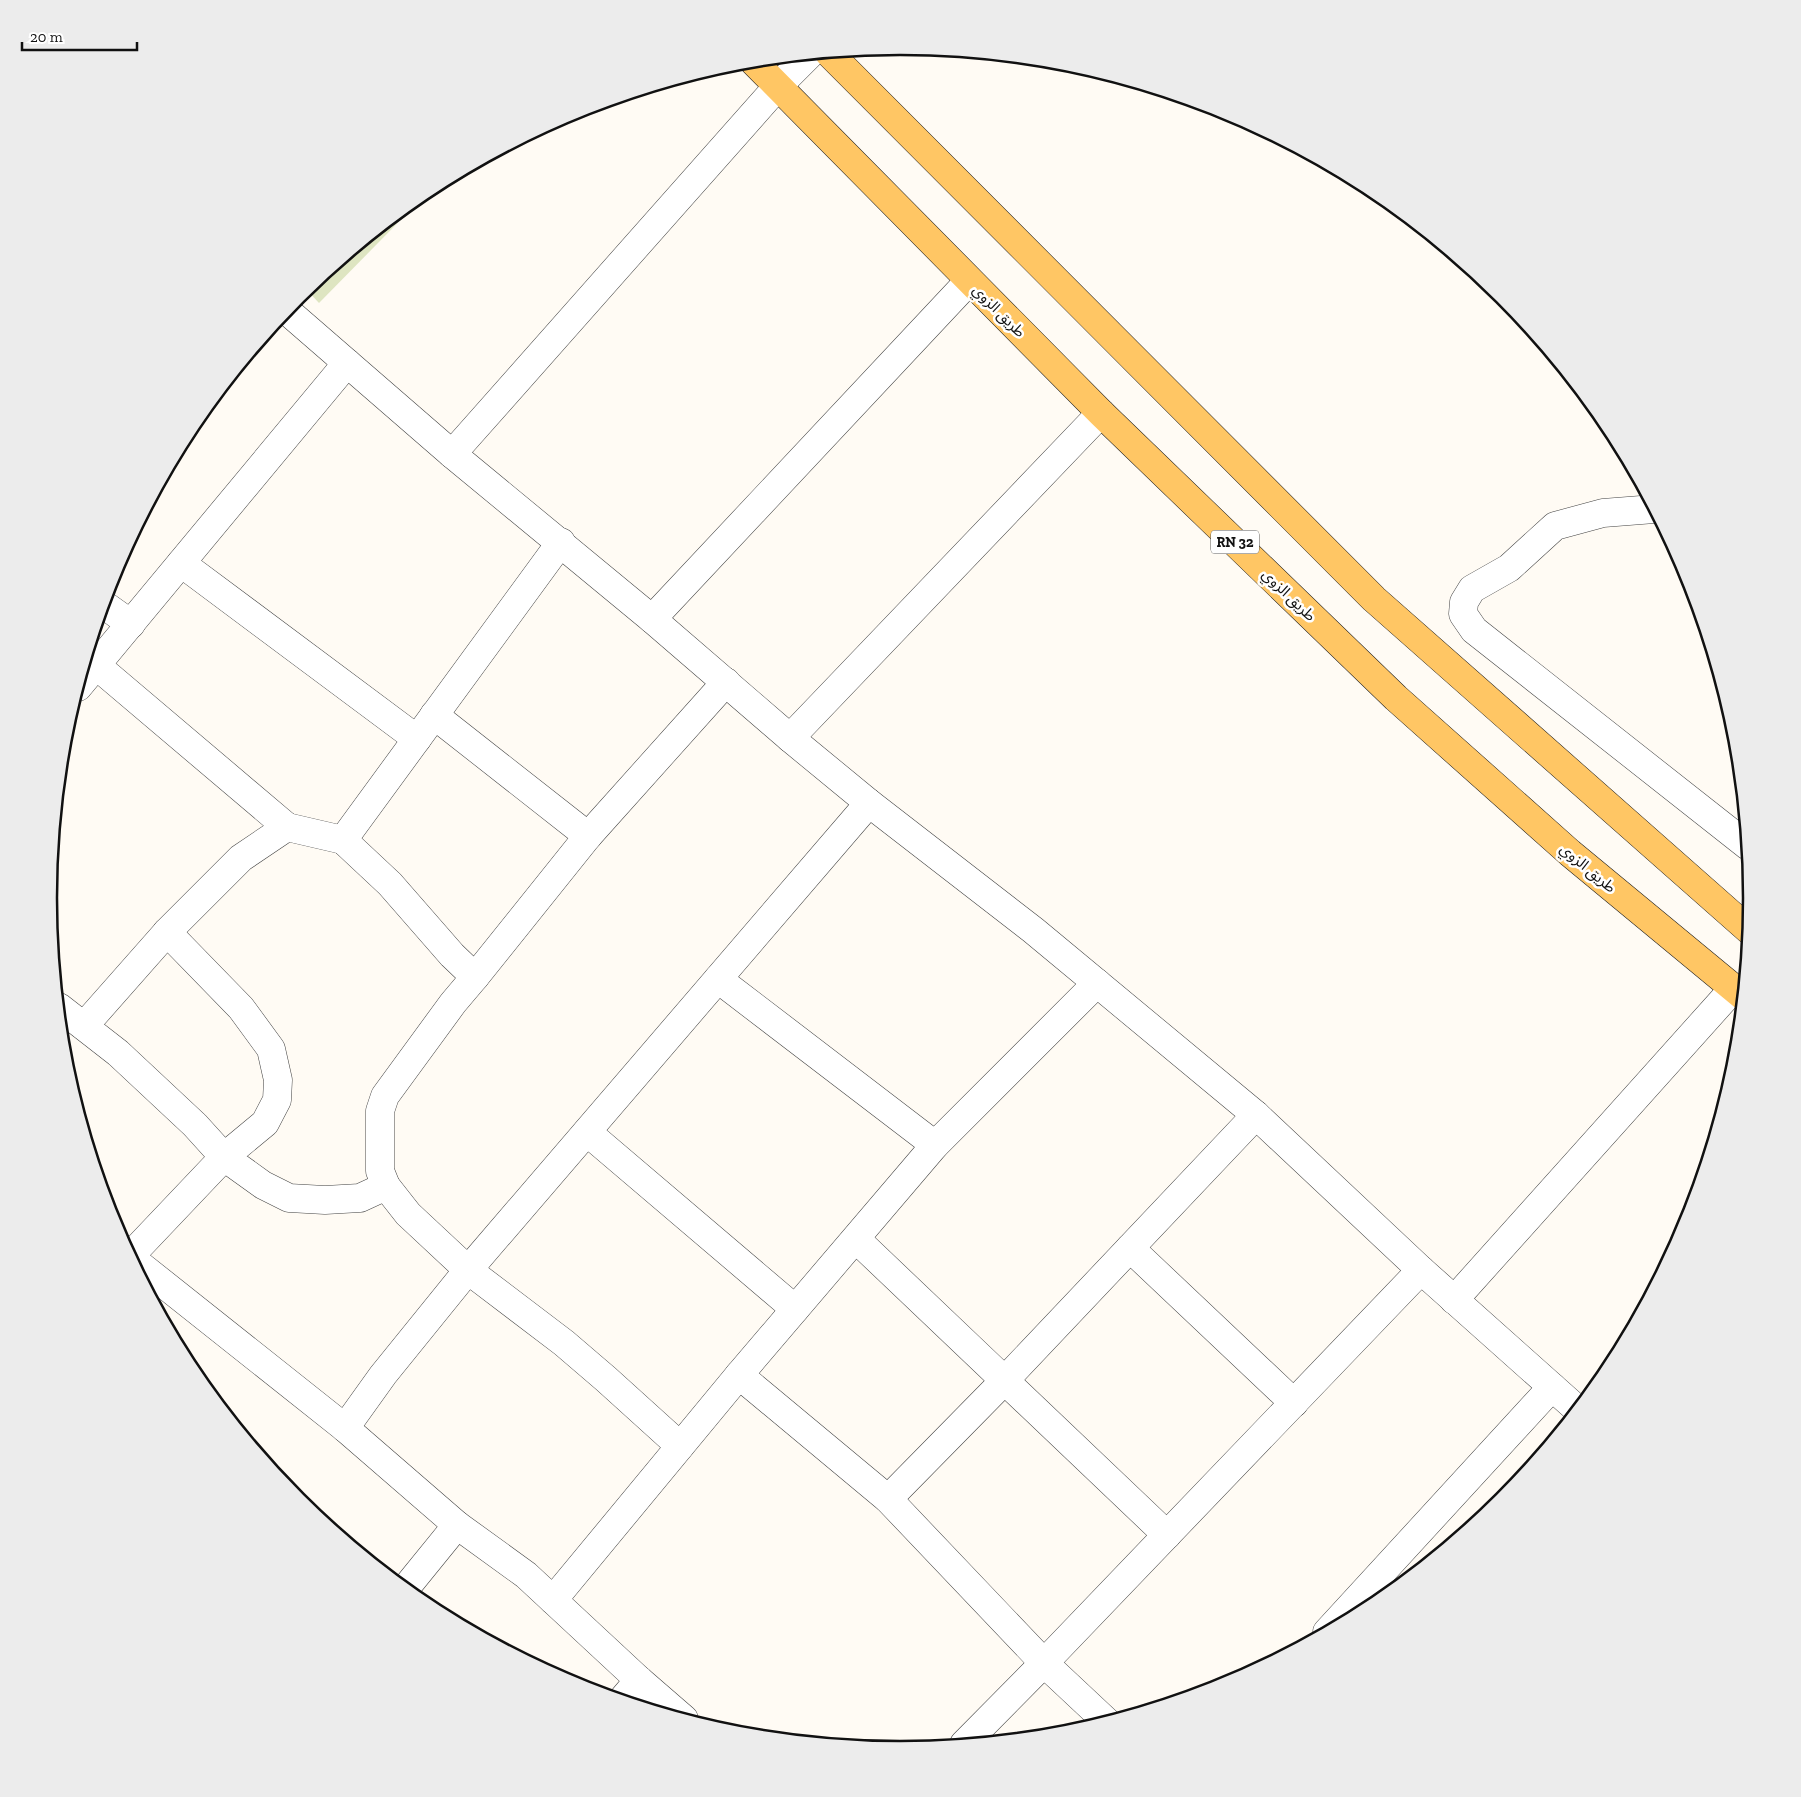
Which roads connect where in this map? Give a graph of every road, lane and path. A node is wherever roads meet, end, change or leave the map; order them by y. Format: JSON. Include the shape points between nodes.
{"nodes":[{"id":1,"x":834,"y":58,"type":"edge"},
{"id":2,"x":803,"y":61,"type":"edge"},
{"id":3,"x":758,"y":67,"type":"edge"},
{"id":4,"x":778,"y":86,"type":"junction"},
{"id":5,"x":969,"y":280,"type":"junction"},
{"id":6,"x":292,"y":315,"type":"edge"},
{"id":7,"x":347,"y":363,"type":"junction"},
{"id":8,"x":1101,"y":413,"type":"junction"},
{"id":9,"x":452,"y":454,"type":"junction"},
{"id":10,"x":1648,"y":509,"type":"edge"},
{"id":11,"x":560,"y":542,"type":"junction"},
{"id":12,"x":181,"y":563,"type":"junction"},
{"id":13,"x":109,"y":608,"type":"edge"},
{"id":14,"x":652,"y":619,"type":"junction"},
{"id":15,"x":131,"y":624,"type":"junction"},
{"id":16,"x":97,"y":666,"type":"junction"},
{"id":17,"x":87,"y":677,"type":"edge"},
{"id":18,"x":726,"y":682,"type":"junction"},
{"id":19,"x":434,"y":715,"type":"junction"},
{"id":20,"x":790,"y":738,"type":"junction"},
{"id":21,"x":417,"y":739,"type":"junction"},
{"id":22,"x":869,"y":803,"type":"junction"},
{"id":23,"x":287,"y":827,"type":"junction"},
{"id":24,"x":588,"y":836,"type":"junction"},
{"id":25,"x":343,"y":840,"type":"junction"},
{"id":26,"x":1742,"y":841,"type":"edge"},
{"id":27,"x":1743,"y":925,"type":"edge"},
{"id":28,"x":167,"y":932,"type":"junction"},
{"id":29,"x":475,"y":977,"type":"junction"},
{"id":30,"x":718,"y":978,"type":"junction"},
{"id":31,"x":1097,"y":983,"type":"junction"},
{"id":32,"x":1738,"y":993,"type":"edge"},
{"id":33,"x":64,"y":1011,"type":"edge"},
{"id":34,"x":84,"y":1026,"type":"junction"},
{"id":35,"x":1256,"y":1115,"type":"junction"},
{"id":36,"x":587,"y":1132,"type":"junction"},
{"id":37,"x":936,"y":1145,"type":"junction"},
{"id":38,"x":224,"y":1157,"type":"junction"},
{"id":39,"x":386,"y":1186,"type":"junction"},
{"id":40,"x":856,"y":1239,"type":"junction"},
{"id":41,"x":1130,"y":1248,"type":"junction"},
{"id":42,"x":135,"y":1252,"type":"edge"},
{"id":43,"x":141,"y":1266,"type":"edge"},
{"id":44,"x":468,"y":1270,"type":"junction"},
{"id":45,"x":1421,"y":1270,"type":"junction"},
{"id":46,"x":1454,"y":1300,"type":"junction"},
{"id":47,"x":795,"y":1309,"type":"junction"},
{"id":48,"x":739,"y":1375,"type":"junction"},
{"id":49,"x":1004,"y":1381,"type":"junction"},
{"id":50,"x":1552,"y":1387,"type":"junction"},
{"id":51,"x":1294,"y":1403,"type":"junction"},
{"id":52,"x":1574,"y":1406,"type":"edge"},
{"id":53,"x":345,"y":1428,"type":"junction"},
{"id":54,"x":680,"y":1446,"type":"junction"},
{"id":55,"x":888,"y":1499,"type":"junction"},
{"id":56,"x":457,"y":1525,"type":"junction"},
{"id":57,"x":1167,"y":1536,"type":"junction"},
{"id":58,"x":409,"y":1584,"type":"edge"},
{"id":59,"x":553,"y":1600,"type":"junction"},
{"id":60,"x":1340,"y":1618,"type":"edge"},
{"id":61,"x":1044,"y":1663,"type":"junction"},
{"id":62,"x":631,"y":1690,"type":"edge"},
{"id":63,"x":662,"y":1707,"type":"edge"},
{"id":64,"x":1102,"y":1717,"type":"edge"},
{"id":65,"x":969,"y":1739,"type":"edge"}],
"edges":[{"from":1,"to":27,"type":"main road","via":[[1374,599]]},
{"from":2,"to":4,"type":"street"},
{"from":3,"to":4,"type":"main road","name":"طريق الزوي","number":"RN 32"},
{"from":4,"to":5,"type":"main road","name":"طريق الزوي","number":"RN 32"},
{"from":4,"to":9,"type":"street"},
{"from":5,"to":8,"type":"main road","name":"طريق الزوي","number":"RN 32"},
{"from":5,"to":14,"type":"street"},
{"from":6,"to":7,"type":"street"},
{"from":7,"to":9,"type":"street"},
{"from":7,"to":12,"type":"street"},
{"from":8,"to":20,"type":"street"},
{"from":8,"to":32,"type":"main road","name":"طريق الزوي","number":"RN 32","via":[[1396,698],[1570,853]]},
{"from":9,"to":11,"type":"street"},
{"from":10,"to":26,"type":"street","via":[[1603,513],[1555,526],[1509,568],[1472,589],[1464,602],[1463,614],[1474,630]]},
{"from":11,"to":14,"type":"street"},
{"from":11,"to":19,"type":"street"},
{"from":12,"to":15,"type":"street"},
{"from":12,"to":21,"type":"street"},
{"from":13,"to":15,"type":"street"},
{"from":14,"to":18,"type":"street"},
{"from":15,"to":16,"type":"street"},
{"from":16,"to":17,"type":"street"},
{"from":16,"to":23,"type":"street"},
{"from":18,"to":20,"type":"street"},
{"from":18,"to":24,"type":"street"},
{"from":19,"to":21,"type":"street"},
{"from":19,"to":24,"type":"street"},
{"from":20,"to":22,"type":"street"},
{"from":21,"to":25,"type":"street"},
{"from":22,"to":30,"type":"street"},
{"from":22,"to":31,"type":"street"},
{"from":23,"to":25,"type":"street"},
{"from":23,"to":28,"type":"street","via":[[241,858]]},
{"from":24,"to":29,"type":"street"},
{"from":25,"to":29,"type":"street","via":[[390,884]]},
{"from":28,"to":34,"type":"street"},
{"from":28,"to":38,"type":"street","via":[[241,1008],[271,1049],[278,1080],[277,1100],[265,1123]]},
{"from":29,"to":39,"type":"street","via":[[385,1096],[380,1111],[379,1150],[380,1170]]},
{"from":30,"to":36,"type":"street"},
{"from":30,"to":37,"type":"street"},
{"from":31,"to":35,"type":"street"},
{"from":31,"to":37,"type":"street"},
{"from":32,"to":46,"type":"street"},
{"from":33,"to":34,"type":"street"},
{"from":34,"to":38,"type":"street","via":[[196,1125]]},
{"from":35,"to":41,"type":"street"},
{"from":35,"to":45,"type":"street"},
{"from":36,"to":44,"type":"street"},
{"from":36,"to":47,"type":"street"},
{"from":37,"to":40,"type":"street"},
{"from":38,"to":39,"type":"street","via":[[263,1185],[289,1198],[360,1198]]},
{"from":38,"to":42,"type":"street"},
{"from":39,"to":44,"type":"street","via":[[408,1214]]},
{"from":40,"to":47,"type":"street"},
{"from":40,"to":49,"type":"street"},
{"from":41,"to":49,"type":"street"},
{"from":41,"to":51,"type":"street"},
{"from":43,"to":53,"type":"street"},
{"from":44,"to":53,"type":"street"},
{"from":44,"to":54,"type":"street","via":[[571,1349]]},
{"from":45,"to":46,"type":"street"},
{"from":45,"to":51,"type":"street"},
{"from":46,"to":50,"type":"street"},
{"from":47,"to":48,"type":"street"},
{"from":48,"to":54,"type":"street"},
{"from":48,"to":55,"type":"street"},
{"from":49,"to":55,"type":"street"},
{"from":49,"to":57,"type":"street"},
{"from":50,"to":52,"type":"street"},
{"from":50,"to":60,"type":"street"},
{"from":51,"to":57,"type":"street"},
{"from":53,"to":56,"type":"street"},
{"from":54,"to":59,"type":"street"},
{"from":55,"to":61,"type":"street"},
{"from":56,"to":58,"type":"street"},
{"from":56,"to":59,"type":"street","via":[[526,1575]]},
{"from":57,"to":61,"type":"street"},
{"from":59,"to":62,"type":"street"},
{"from":61,"to":64,"type":"street"},
{"from":61,"to":65,"type":"street"},
{"from":62,"to":63,"type":"street"}]}
